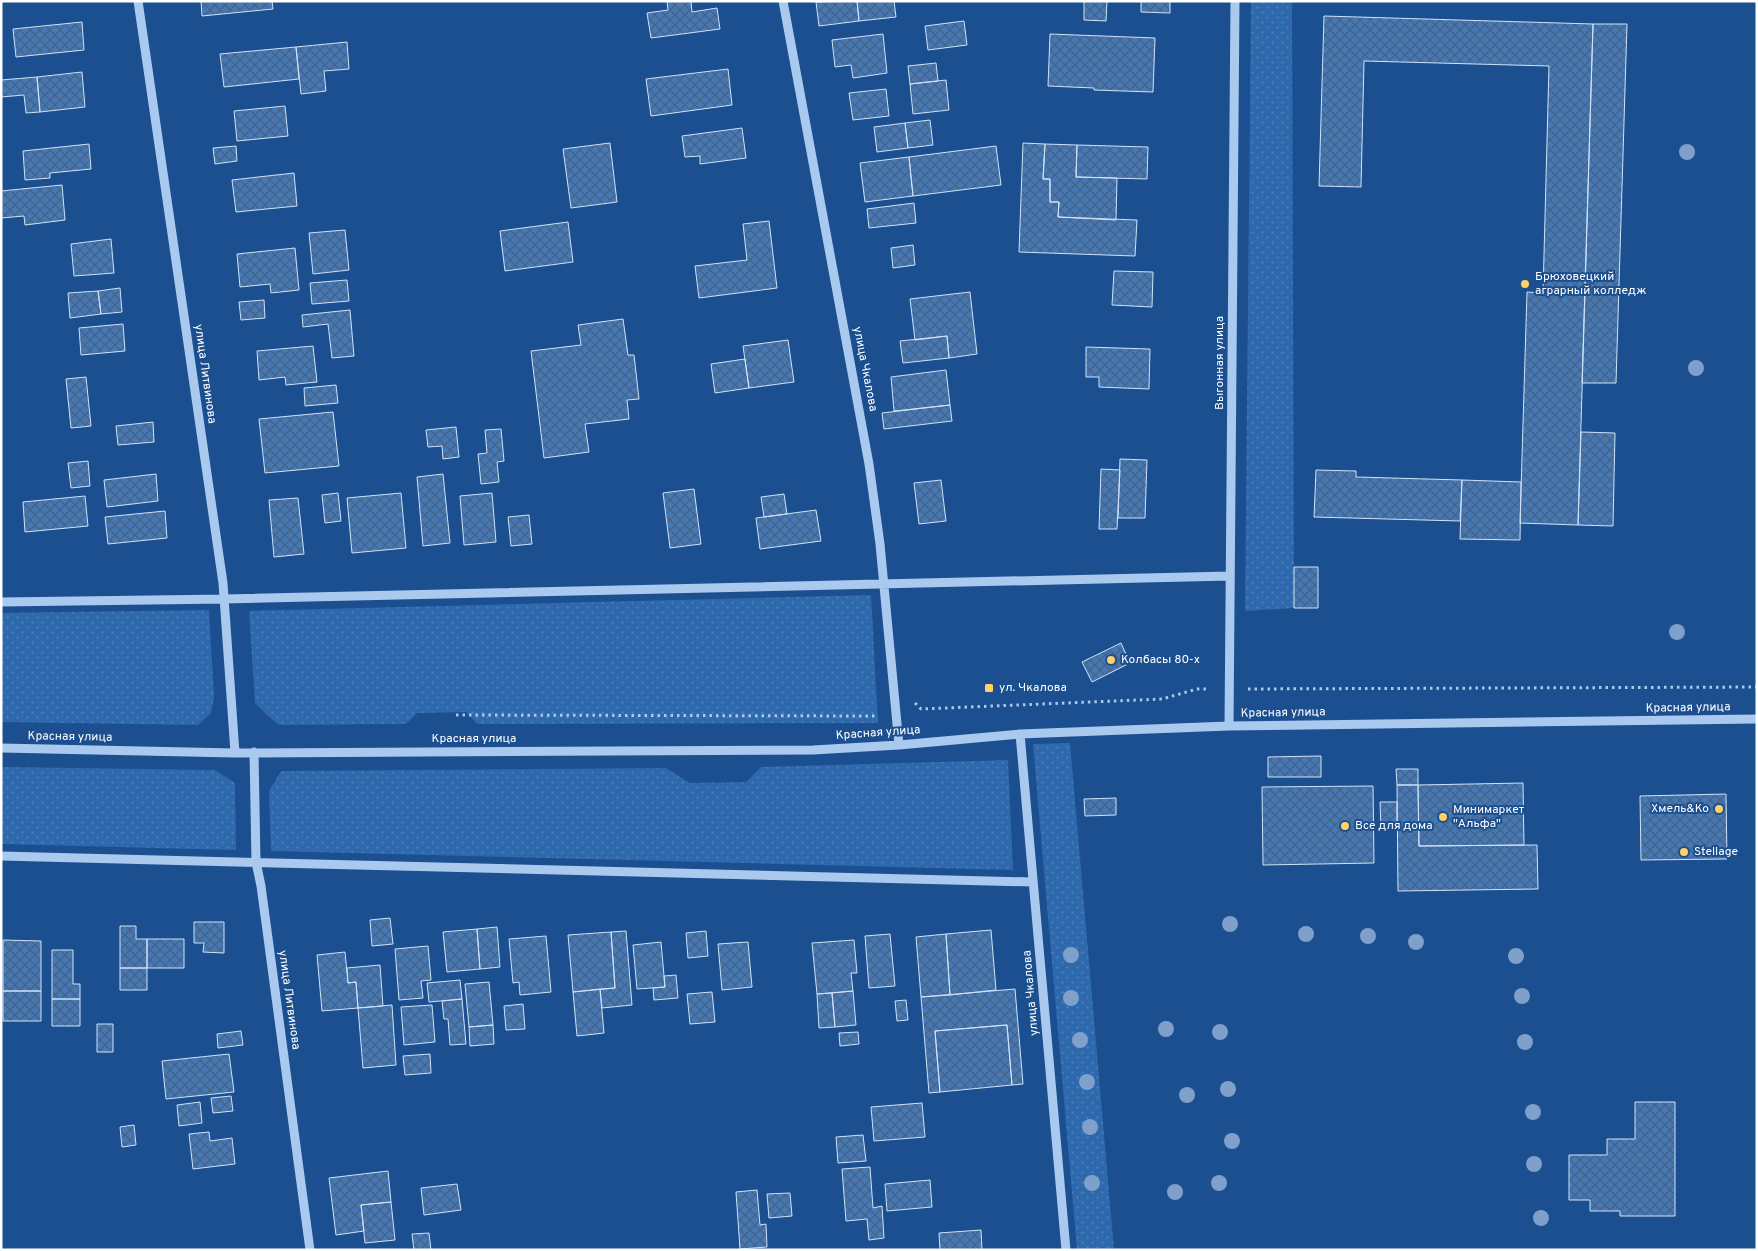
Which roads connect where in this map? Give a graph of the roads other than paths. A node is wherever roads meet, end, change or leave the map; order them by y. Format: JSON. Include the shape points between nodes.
{"nodes":[{"id":1,"x":138,"y":1,"type":"edge"},
{"id":2,"x":783,"y":1,"type":"edge"},
{"id":3,"x":1235,"y":1,"type":"edge"},
{"id":4,"x":1230,"y":576,"type":"junction"},
{"id":5,"x":884,"y":584,"type":"junction"},
{"id":6,"x":225,"y":599,"type":"junction"},
{"id":7,"x":1,"y":602,"type":"edge"},
{"id":8,"x":1757,"y":719,"type":"edge"},
{"id":9,"x":1229,"y":726,"type":"junction"},
{"id":10,"x":1020,"y":734,"type":"junction"},
{"id":11,"x":899,"y":746,"type":"junction"},
{"id":12,"x":1,"y":748,"type":"edge"},
{"id":13,"x":254,"y":752,"type":"junction"},
{"id":14,"x":235,"y":753,"type":"junction"},
{"id":15,"x":1,"y":856,"type":"edge"},
{"id":16,"x":256,"y":862,"type":"junction"},
{"id":17,"x":1032,"y":882,"type":"junction"},
{"id":18,"x":310,"y":1250,"type":"edge"},
{"id":19,"x":1066,"y":1250,"type":"edge"}],
"edges":[{"from":1,"to":6,"type":"street","name":"улица Литвинова"},
{"from":2,"to":5,"type":"street","name":"улица Чкалова","via":[[870,464]]},
{"from":3,"to":4,"type":"street","name":"Выгонная улица"},
{"from":4,"to":5,"type":"street"},
{"from":4,"to":9,"type":"street","name":"Выгонная улица"},
{"from":5,"to":6,"type":"street"},
{"from":5,"to":11,"type":"street","name":"улица Чкалова"},
{"from":6,"to":7,"type":"street"},
{"from":6,"to":14,"type":"street","name":"улица Литвинова"},
{"from":8,"to":9,"type":"street","name":"Красная улица"},
{"from":9,"to":10,"type":"street","name":"Красная улица"},
{"from":10,"to":11,"type":"street","name":"Красная улица"},
{"from":10,"to":17,"type":"street","name":"улица Чкалова"},
{"from":11,"to":13,"type":"street","name":"Красная улица","via":[[813,750]]},
{"from":12,"to":14,"type":"street","name":"Красная улица"},
{"from":13,"to":14,"type":"street","name":"Красная улица"},
{"from":13,"to":16,"type":"street","name":"улица Литвинова"},
{"from":15,"to":16,"type":"street"},
{"from":16,"to":17,"type":"street"},
{"from":16,"to":18,"type":"street","name":"улица Литвинова"},
{"from":17,"to":19,"type":"street","name":"улица Чкалова"}]}
